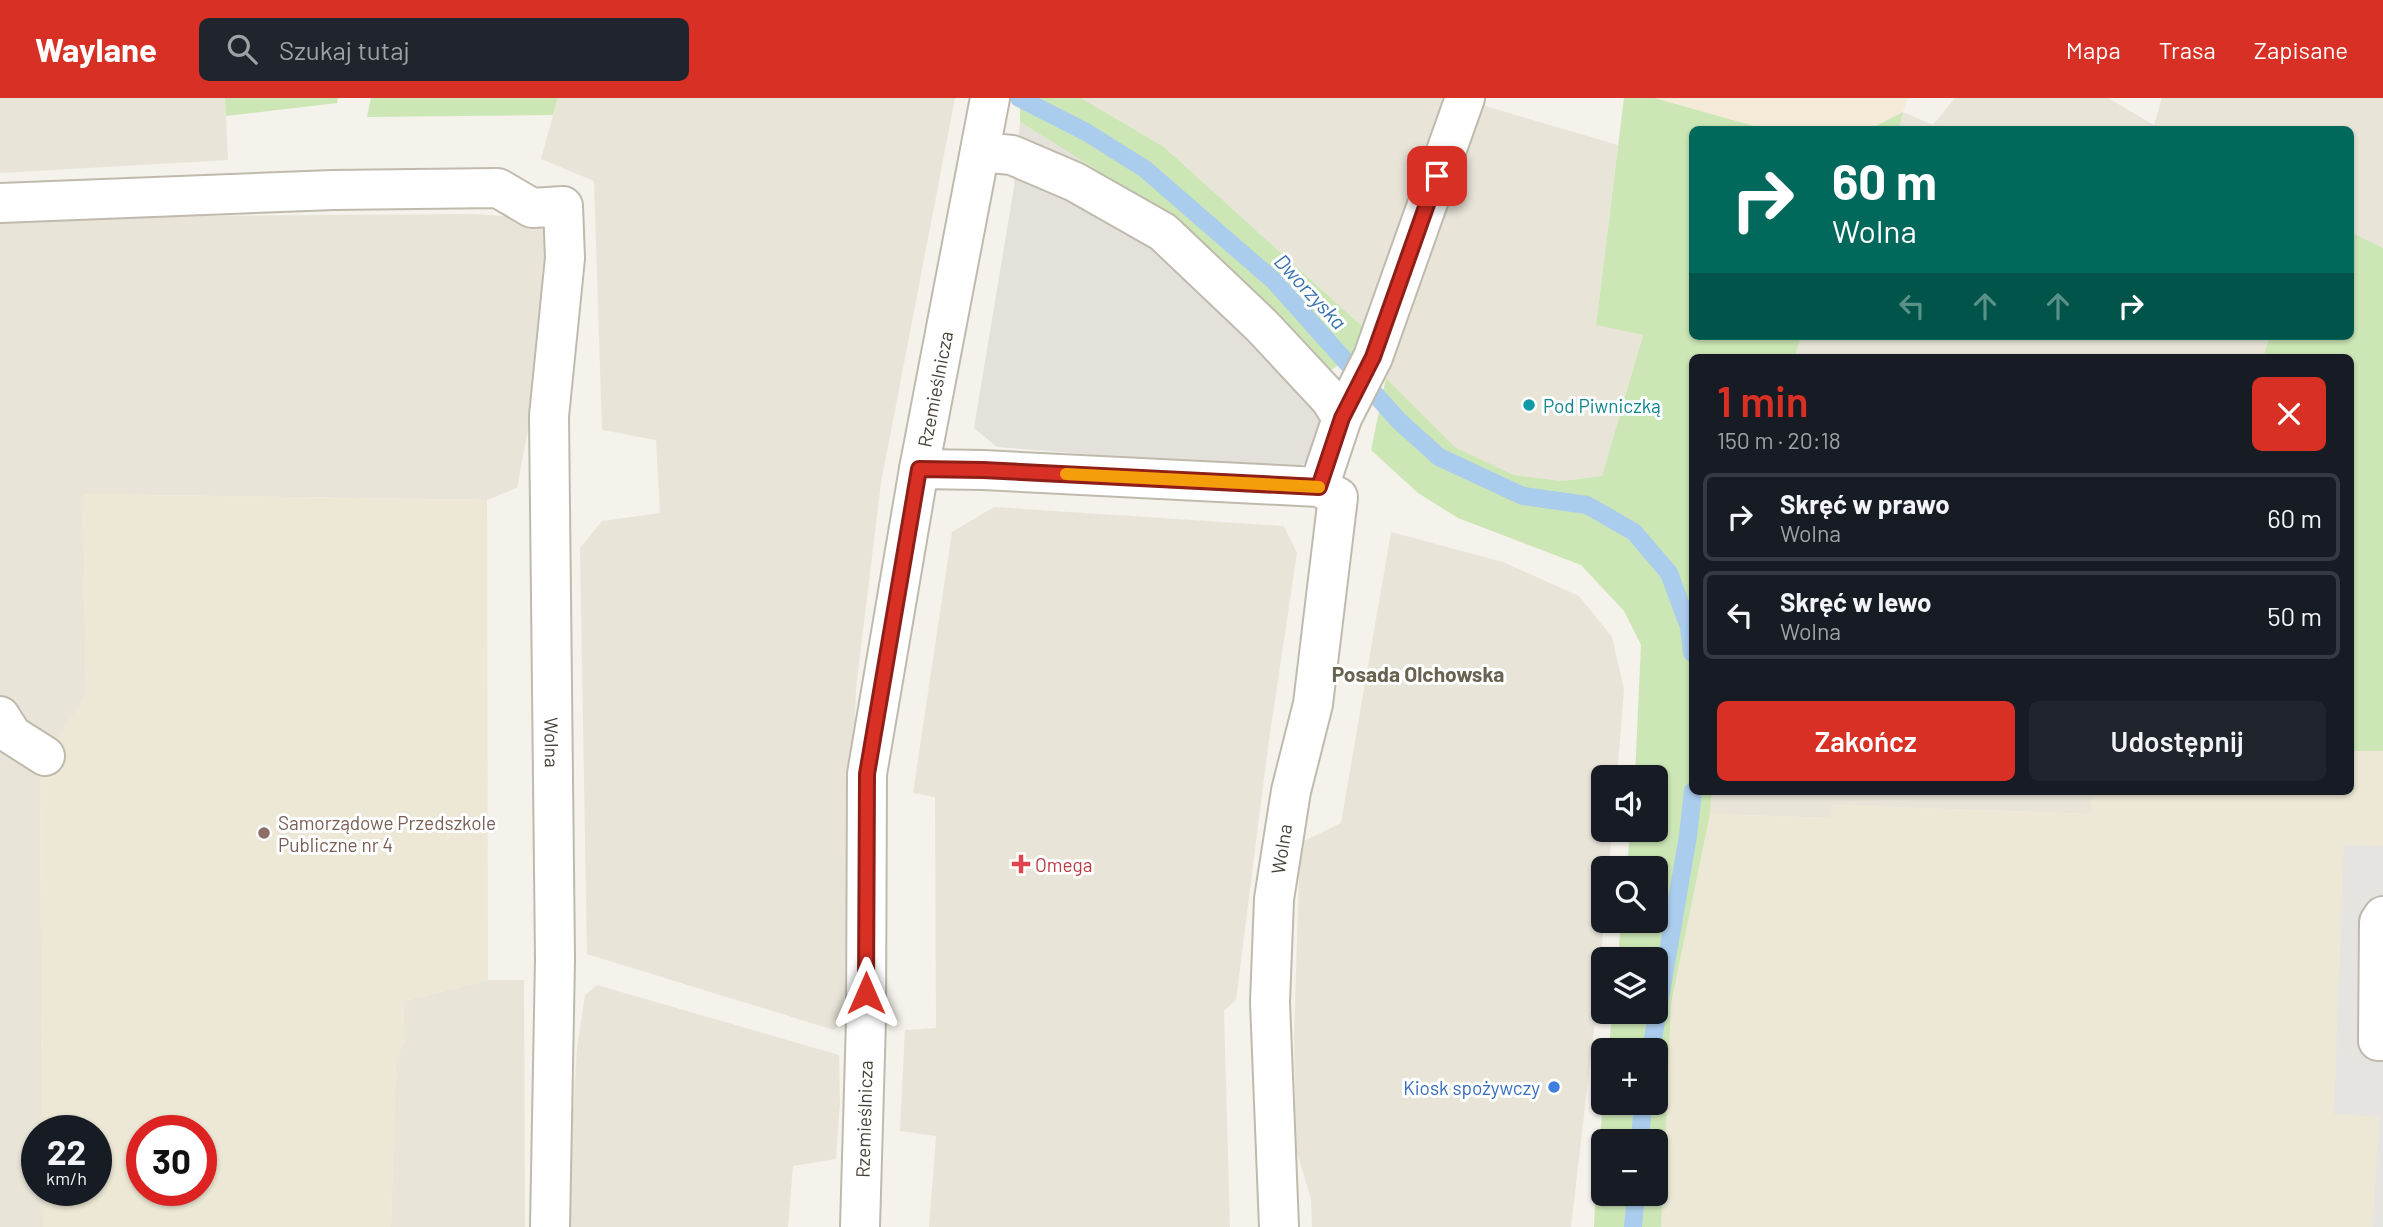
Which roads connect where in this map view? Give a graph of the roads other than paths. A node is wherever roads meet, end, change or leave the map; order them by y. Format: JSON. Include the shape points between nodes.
{"nodes":[{"id":1,"x":1465,"y":98,"type":"edge"},
{"id":2,"x":988,"y":106,"type":"edge"},
{"id":3,"x":980,"y":152,"type":"junction"},
{"id":4,"x":0,"y":203,"type":"edge"},
{"id":5,"x":1346,"y":412,"type":"junction"},
{"id":6,"x":919,"y":469,"type":"junction"},
{"id":7,"x":1319,"y":487,"type":"junction"},
{"id":8,"x":0,"y":716,"type":"edge"},
{"id":9,"x":45,"y":756,"type":"dead end"},
{"id":10,"x":2383,"y":916,"type":"edge"},
{"id":11,"x":2383,"y":1041,"type":"edge"},
{"id":12,"x":550,"y":1227,"type":"edge"},
{"id":13,"x":860,"y":1227,"type":"edge"},
{"id":14,"x":1279,"y":1227,"type":"edge"}],
"edges":[{"from":1,"to":5,"type":"street","via":[[1373,357]]},
{"from":2,"to":3,"type":"street","name":"Rzemieślnicza"},
{"from":3,"to":5,"type":"street","via":[[1013,155],[1075,182],[1163,232]]},
{"from":3,"to":6,"type":"street","name":"Rzemieślnicza"},
{"from":4,"to":12,"type":"street","name":"Wolna","via":[[498,188],[532,208],[563,206],[565,258],[549,416],[555,960]]},
{"from":5,"to":7,"type":"street"},
{"from":6,"to":7,"type":"street"},
{"from":6,"to":13,"type":"street","name":"Rzemieślnicza","via":[[867,774]]},
{"from":7,"to":14,"type":"street","name":"Wolna","via":[[1338,497],[1312,704],[1291,791],[1274,899],[1270,1002]]},
{"from":8,"to":9,"type":"street","via":[[12,735]]},
{"from":10,"to":11,"type":"street","via":[[2379,922],[2378,1028],[2378,1041]]}]}
